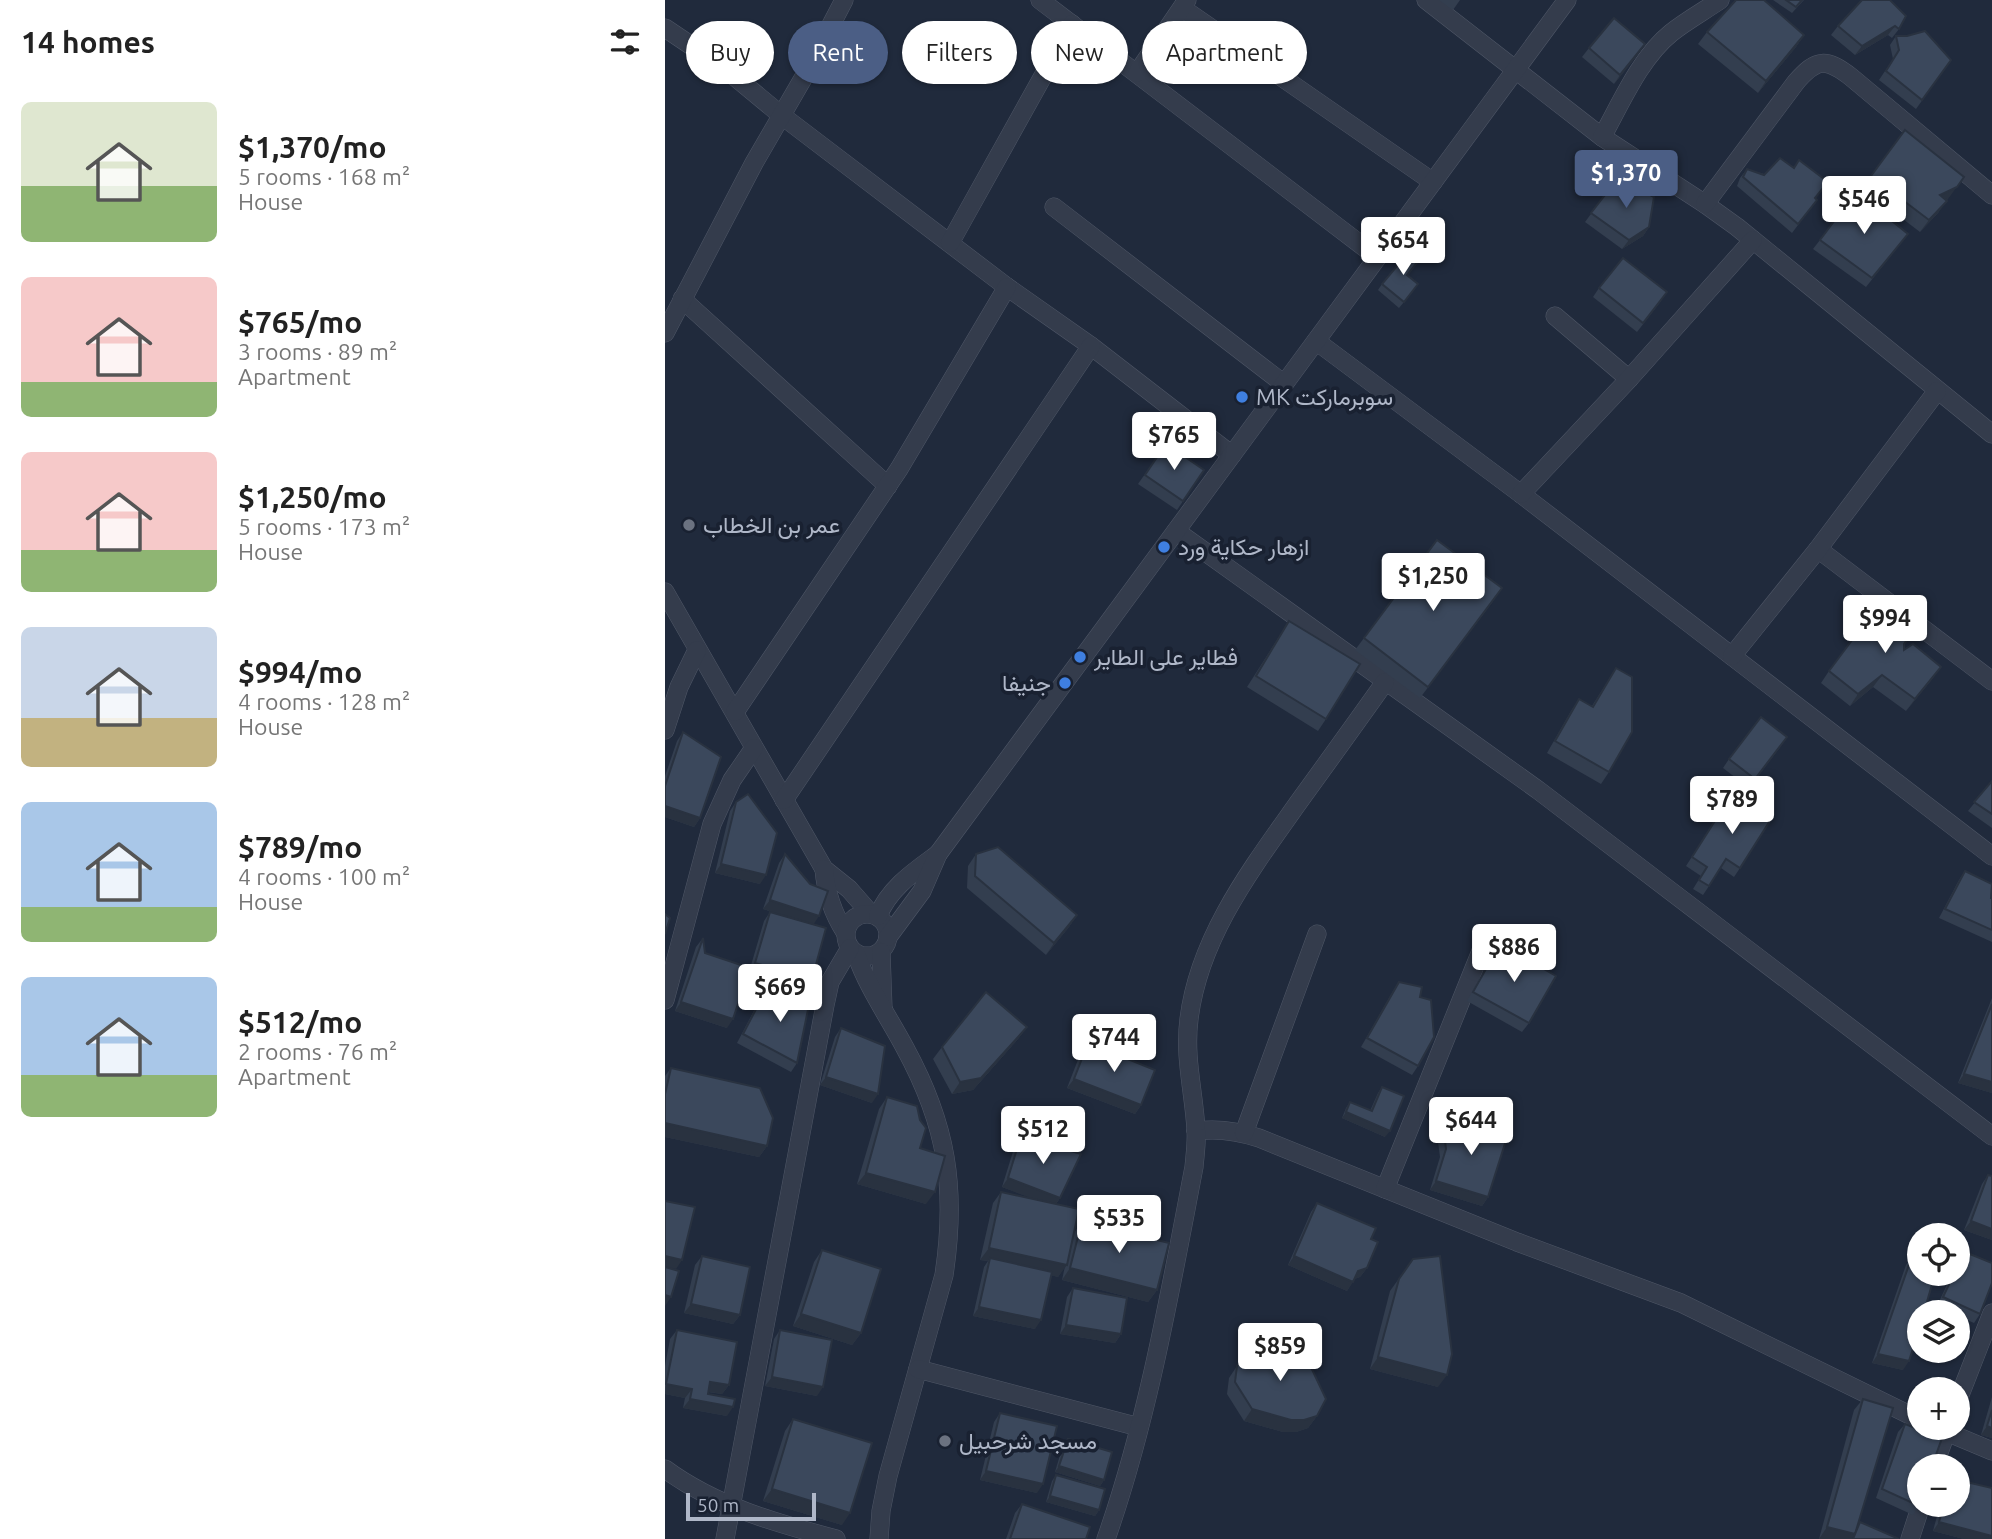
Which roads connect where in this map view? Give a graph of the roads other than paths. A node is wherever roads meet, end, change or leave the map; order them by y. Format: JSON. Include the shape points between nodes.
{"nodes":[{"id":1,"x":844,"y":0,"type":"edge"},
{"id":2,"x":1040,"y":0,"type":"edge"},
{"id":3,"x":1426,"y":0,"type":"edge"},
{"id":4,"x":1567,"y":0,"type":"edge"},
{"id":5,"x":1720,"y":0,"type":"edge"},
{"id":6,"x":1184,"y":4,"type":"edge"},
{"id":7,"x":1068,"y":21,"type":"edge"},
{"id":8,"x":665,"y":28,"type":"edge"},
{"id":9,"x":1128,"y":66,"type":"edge"},
{"id":10,"x":1516,"y":69,"type":"junction"},
{"id":11,"x":1137,"y":73,"type":"junction"},
{"id":12,"x":1039,"y":84,"type":"edge"},
{"id":13,"x":781,"y":116,"type":"junction"},
{"id":14,"x":1602,"y":137,"type":"junction"},
{"id":15,"x":1433,"y":182,"type":"junction"},
{"id":16,"x":1992,"y":195,"type":"edge"},
{"id":17,"x":1705,"y":204,"type":"junction"},
{"id":18,"x":1054,"y":207,"type":"dead end"},
{"id":19,"x":1753,"y":240,"type":"junction"},
{"id":20,"x":950,"y":243,"type":"junction"},
{"id":21,"x":1377,"y":257,"type":"junction"},
{"id":22,"x":1007,"y":287,"type":"junction"},
{"id":23,"x":682,"y":299,"type":"junction"},
{"id":24,"x":1555,"y":316,"type":"dead end"},
{"id":25,"x":665,"y":333,"type":"edge"},
{"id":26,"x":1316,"y":341,"type":"junction"},
{"id":27,"x":1091,"y":346,"type":"junction"},
{"id":28,"x":1629,"y":379,"type":"junction"},
{"id":29,"x":1284,"y":384,"type":"junction"},
{"id":30,"x":1937,"y":391,"type":"junction"},
{"id":31,"x":1992,"y":434,"type":"edge"},
{"id":32,"x":1232,"y":455,"type":"junction"},
{"id":33,"x":888,"y":486,"type":"junction"},
{"id":34,"x":1521,"y":494,"type":"junction"},
{"id":35,"x":1176,"y":531,"type":"junction"},
{"id":36,"x":1818,"y":549,"type":"junction"},
{"id":37,"x":665,"y":592,"type":"edge"},
{"id":38,"x":697,"y":650,"type":"junction"},
{"id":39,"x":1732,"y":656,"type":"junction"},
{"id":40,"x":1992,"y":681,"type":"edge"},
{"id":41,"x":1385,"y":682,"type":"junction"},
{"id":42,"x":735,"y":712,"type":"junction"},
{"id":43,"x":665,"y":730,"type":"edge"},
{"id":44,"x":754,"y":748,"type":"junction"},
{"id":45,"x":784,"y":800,"type":"junction"},
{"id":46,"x":938,"y":855,"type":"junction"},
{"id":47,"x":1992,"y":856,"type":"edge"},
{"id":48,"x":824,"y":869,"type":"junction"},
{"id":49,"x":874,"y":915,"type":"junction"},
{"id":50,"x":1317,"y":934,"type":"dead end"},
{"id":51,"x":1485,"y":942,"type":"dead end"},
{"id":52,"x":850,"y":945,"type":"junction"},
{"id":53,"x":884,"y":945,"type":"junction"},
{"id":54,"x":665,"y":1000,"type":"edge"},
{"id":55,"x":883,"y":1012,"type":"junction"},
{"id":56,"x":1196,"y":1131,"type":"junction"},
{"id":57,"x":1244,"y":1133,"type":"junction"},
{"id":58,"x":1992,"y":1136,"type":"edge"},
{"id":59,"x":1385,"y":1189,"type":"junction"},
{"id":60,"x":1992,"y":1313,"type":"edge"},
{"id":61,"x":918,"y":1369,"type":"junction"},
{"id":62,"x":1967,"y":1377,"type":"edge"},
{"id":63,"x":1907,"y":1414,"type":"edge"},
{"id":64,"x":1139,"y":1427,"type":"junction"},
{"id":65,"x":1968,"y":1440,"type":"edge"},
{"id":66,"x":1992,"y":1451,"type":"edge"},
{"id":67,"x":665,"y":1469,"type":"edge"},
{"id":68,"x":732,"y":1506,"type":"junction"},
{"id":69,"x":1917,"y":1517,"type":"edge"},
{"id":70,"x":725,"y":1539,"type":"edge"},
{"id":71,"x":836,"y":1539,"type":"edge"},
{"id":72,"x":879,"y":1539,"type":"edge"},
{"id":73,"x":1106,"y":1539,"type":"edge"},
{"id":74,"x":1910,"y":1539,"type":"edge"}],
"edges":[{"from":1,"to":13,"type":"street"},
{"from":2,"to":7,"type":"street"},
{"from":3,"to":10,"type":"street"},
{"from":4,"to":10,"type":"street"},
{"from":5,"to":14,"type":"street","via":[[1655,48]]},
{"from":6,"to":11,"type":"street"},
{"from":6,"to":15,"type":"street"},
{"from":8,"to":13,"type":"street","via":[[723,67]]},
{"from":9,"to":11,"type":"street"},
{"from":10,"to":14,"type":"street"},
{"from":10,"to":15,"type":"street"},
{"from":11,"to":21,"type":"street"},
{"from":12,"to":20,"type":"street"},
{"from":13,"to":20,"type":"street"},
{"from":13,"to":23,"type":"street"},
{"from":14,"to":17,"type":"street"},
{"from":15,"to":21,"type":"street"},
{"from":16,"to":17,"type":"street","via":[[1851,77],[1825,63],[1811,67],[1796,82]]},
{"from":17,"to":19,"type":"street"},
{"from":18,"to":29,"type":"street"},
{"from":19,"to":28,"type":"street"},
{"from":19,"to":30,"type":"street"},
{"from":20,"to":22,"type":"street"},
{"from":21,"to":26,"type":"street"},
{"from":22,"to":27,"type":"street"},
{"from":22,"to":33,"type":"street"},
{"from":23,"to":25,"type":"street"},
{"from":23,"to":33,"type":"street"},
{"from":24,"to":28,"type":"street"},
{"from":26,"to":29,"type":"street"},
{"from":26,"to":34,"type":"street"},
{"from":27,"to":32,"type":"street"},
{"from":27,"to":45,"type":"street"},
{"from":28,"to":34,"type":"street"},
{"from":29,"to":32,"type":"street"},
{"from":30,"to":31,"type":"street"},
{"from":30,"to":36,"type":"street"},
{"from":32,"to":35,"type":"street"},
{"from":33,"to":42,"type":"street"},
{"from":34,"to":39,"type":"street"},
{"from":35,"to":41,"type":"street"},
{"from":35,"to":46,"type":"street"},
{"from":36,"to":39,"type":"street"},
{"from":36,"to":40,"type":"street"},
{"from":37,"to":38,"type":"street"},
{"from":38,"to":42,"type":"street"},
{"from":38,"to":43,"type":"street"},
{"from":39,"to":47,"type":"street"},
{"from":41,"to":56,"type":"street","via":[[1252,868],[1213,938],[1189,1019],[1188,1067]]},
{"from":41,"to":58,"type":"street","via":[[1538,790]]},
{"from":42,"to":44,"type":"street"},
{"from":44,"to":45,"type":"street"},
{"from":44,"to":54,"type":"street","via":[[732,780],[712,824]]},
{"from":45,"to":48,"type":"street"},
{"from":46,"to":49,"type":"street","via":[[901,884]]},
{"from":46,"to":53,"type":"street","via":[[922,891]]},
{"from":48,"to":49,"type":"street"},
{"from":48,"to":52,"type":"street","via":[[828,897]]},
{"from":49,"to":52,"type":"street","via":[[861,914],[848,924]]},
{"from":49,"to":53,"type":"street","via":[[888,929]]},
{"from":50,"to":57,"type":"street"},
{"from":51,"to":59,"type":"street"},
{"from":52,"to":53,"type":"street","via":[[864,956],[872,956]]},
{"from":52,"to":55,"type":"street"},
{"from":52,"to":68,"type":"street","via":[[827,994]]},
{"from":53,"to":55,"type":"street"},
{"from":55,"to":61,"type":"street","via":[[927,1093],[948,1171],[948,1249]]},
{"from":56,"to":57,"type":"street"},
{"from":56,"to":64,"type":"street","via":[[1192,1177]]},
{"from":57,"to":59,"type":"street"},
{"from":59,"to":63,"type":"street","via":[[1681,1303]]},
{"from":60,"to":62,"type":"street"},
{"from":61,"to":64,"type":"street"},
{"from":61,"to":72,"type":"street","via":[[888,1476]]},
{"from":64,"to":73,"type":"street"},
{"from":65,"to":66,"type":"street"},
{"from":67,"to":68,"type":"street"},
{"from":68,"to":70,"type":"street"},
{"from":68,"to":71,"type":"street"},
{"from":69,"to":74,"type":"street"}]}
